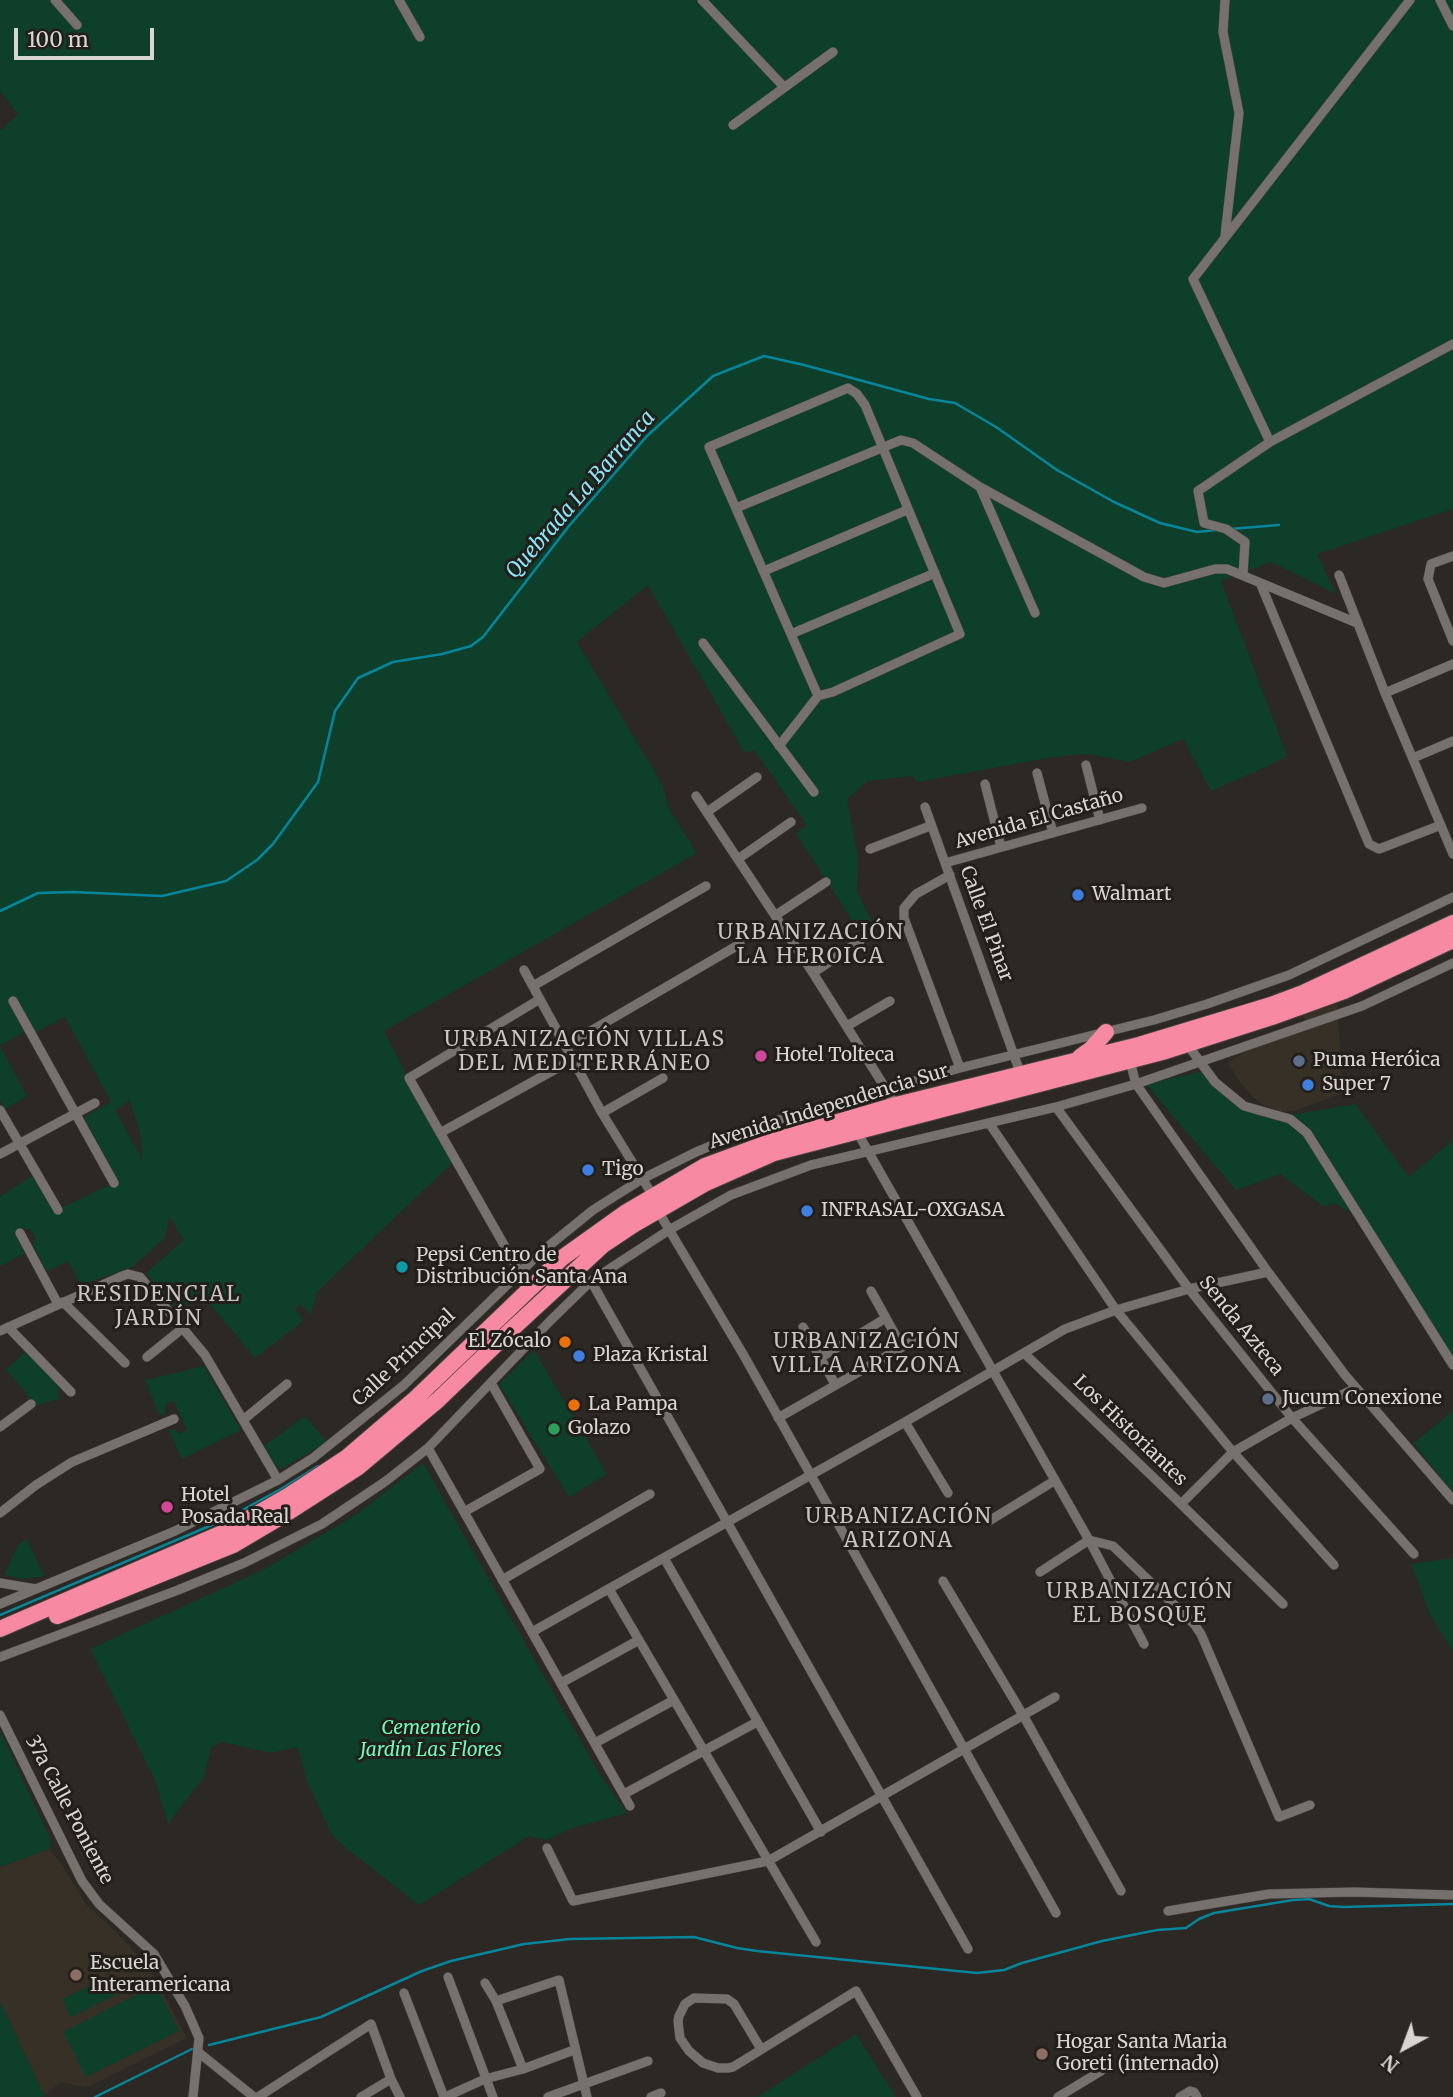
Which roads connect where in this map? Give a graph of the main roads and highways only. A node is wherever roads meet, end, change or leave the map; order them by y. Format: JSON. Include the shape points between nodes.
{"nodes":[{"id":1,"x":1453,"y":923,"type":"edge"},
{"id":2,"x":1453,"y":940,"type":"edge"},
{"id":3,"x":1106,"y":1032,"type":"road end"},
{"id":4,"x":1073,"y":1062,"type":"junction"},
{"id":5,"x":656,"y":1203,"type":"junction"},
{"id":6,"x":0,"y":1629,"type":"edge"},
{"id":7,"x":0,"y":1639,"type":"edge"}],
"edges":[{"from":1,"to":4,"type":"highway","name":"Avenida Independencia Sur","via":[[1292,997]]},
{"from":2,"to":5,"type":"highway","name":"Avenida Independencia Sur","via":[[1319,1001],[1130,1061],[774,1153]]},
{"from":3,"to":4,"type":"highway"},
{"from":4,"to":5,"type":"highway","name":"Avenida Independencia Sur","via":[[896,1105],[770,1142],[705,1166]]},
{"from":5,"to":6,"type":"highway","name":"Avenida Independencia Sur","via":[[578,1246],[416,1398],[346,1458],[288,1496],[229,1530]]},
{"from":5,"to":7,"type":"highway","name":"Avenida Independencia Sur","via":[[603,1245],[439,1400],[319,1493],[233,1545]]}]}
